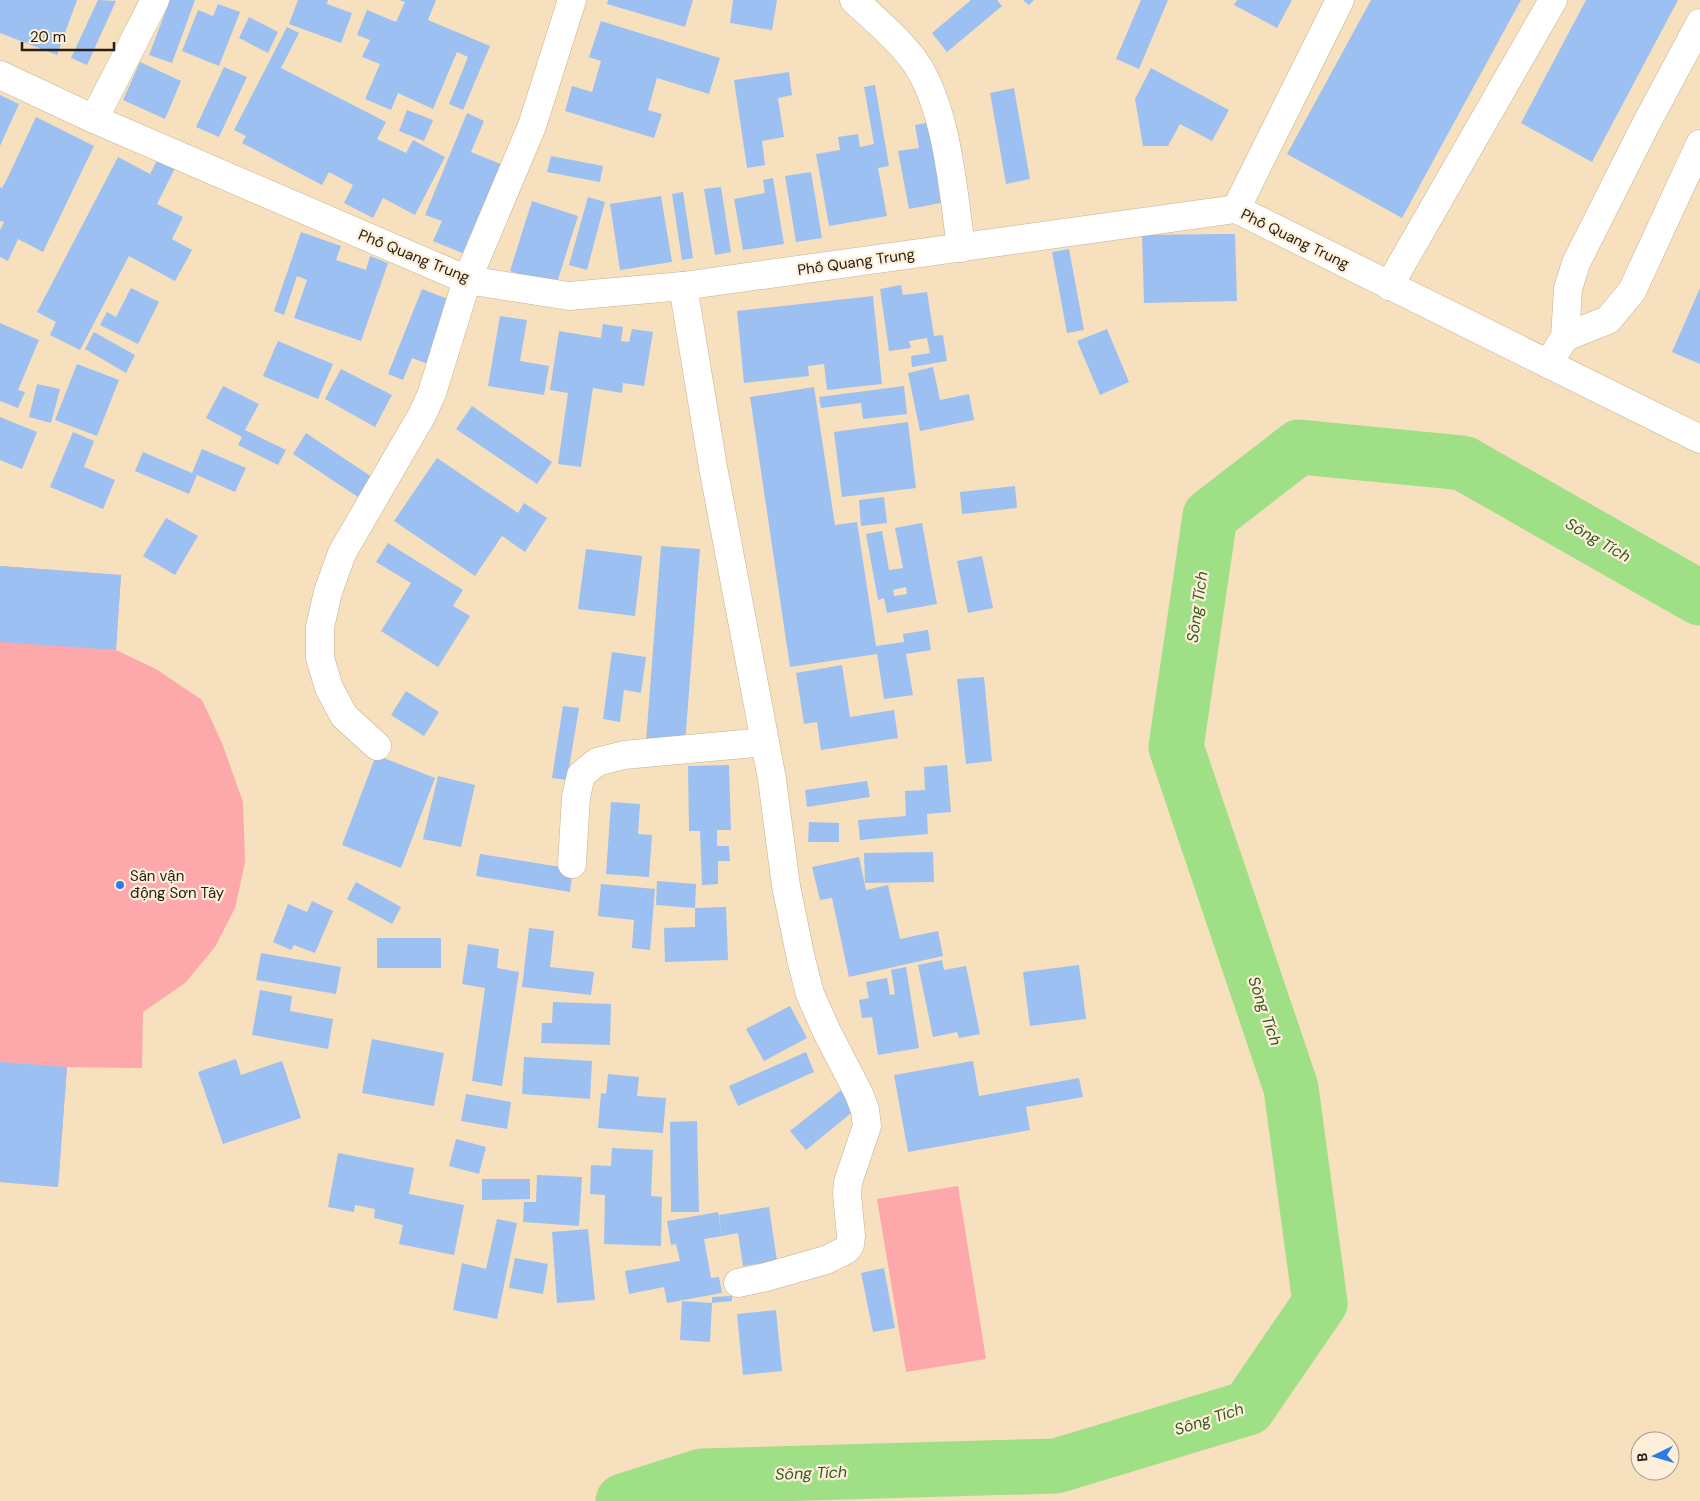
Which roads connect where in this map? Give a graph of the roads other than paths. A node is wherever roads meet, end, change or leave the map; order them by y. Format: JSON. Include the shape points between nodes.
{"nodes":[{"id":1,"x":155,"y":0,"type":"edge"},
{"id":2,"x":572,"y":0,"type":"edge"},
{"id":3,"x":854,"y":0,"type":"edge"},
{"id":4,"x":1340,"y":0,"type":"edge"},
{"id":5,"x":1553,"y":0,"type":"edge"},
{"id":6,"x":1700,"y":23,"type":"edge"},
{"id":7,"x":0,"y":75,"type":"edge"},
{"id":8,"x":94,"y":119,"type":"junction"},
{"id":9,"x":1700,"y":144,"type":"edge"},
{"id":10,"x":1690,"y":193,"type":"edge"},
{"id":11,"x":1236,"y":209,"type":"junction"},
{"id":12,"x":962,"y":248,"type":"junction"},
{"id":13,"x":467,"y":280,"type":"junction"},
{"id":14,"x":683,"y":286,"type":"junction"},
{"id":15,"x":1389,"y":286,"type":"junction"},
{"id":16,"x":1565,"y":337,"type":"junction"},
{"id":17,"x":1548,"y":364,"type":"junction"},
{"id":18,"x":1700,"y":440,"type":"edge"},
{"id":19,"x":765,"y":742,"type":"junction"},
{"id":20,"x":378,"y":746,"type":"dead end"},
{"id":21,"x":572,"y":864,"type":"dead end"},
{"id":22,"x":738,"y":1283,"type":"dead end"}],
"edges":[{"from":1,"to":8,"type":"street"},
{"from":2,"to":13,"type":"street","via":[[532,126]]},
{"from":3,"to":12,"type":"street","via":[[909,54],[927,81],[945,137]]},
{"from":4,"to":11,"type":"street"},
{"from":5,"to":15,"type":"street"},
{"from":6,"to":16,"type":"street","via":[[1576,263],[1568,289]]},
{"from":7,"to":8,"type":"street","name":"Phố Quang Trung"},
{"from":8,"to":13,"type":"street","name":"Phố Quang Trung"},
{"from":9,"to":10,"type":"street"},
{"from":10,"to":16,"type":"street","via":[[1632,291],[1608,320]]},
{"from":11,"to":12,"type":"street","name":"Phố Quang Trung"},
{"from":11,"to":15,"type":"street","name":"Phố Quang Trung"},
{"from":12,"to":14,"type":"street","name":"Phố Quang Trung"},
{"from":13,"to":14,"type":"street","name":"Phố Quang Trung","via":[[569,296]]},
{"from":13,"to":20,"type":"street","via":[[432,393],[342,553],[320,627],[320,658],[329,688],[344,716]]},
{"from":14,"to":19,"type":"street","via":[[713,467]]},
{"from":15,"to":17,"type":"street","name":"Phố Quang Trung"},
{"from":16,"to":17,"type":"street"},
{"from":17,"to":18,"type":"street","name":"Phố Quang Trung"},
{"from":19,"to":21,"type":"street","via":[[624,755],[597,762],[581,775],[576,797]]},
{"from":19,"to":22,"type":"street","via":[[786,886],[810,994],[859,1094],[868,1126],[848,1182],[851,1236],[846,1250],[826,1260]]}]}
